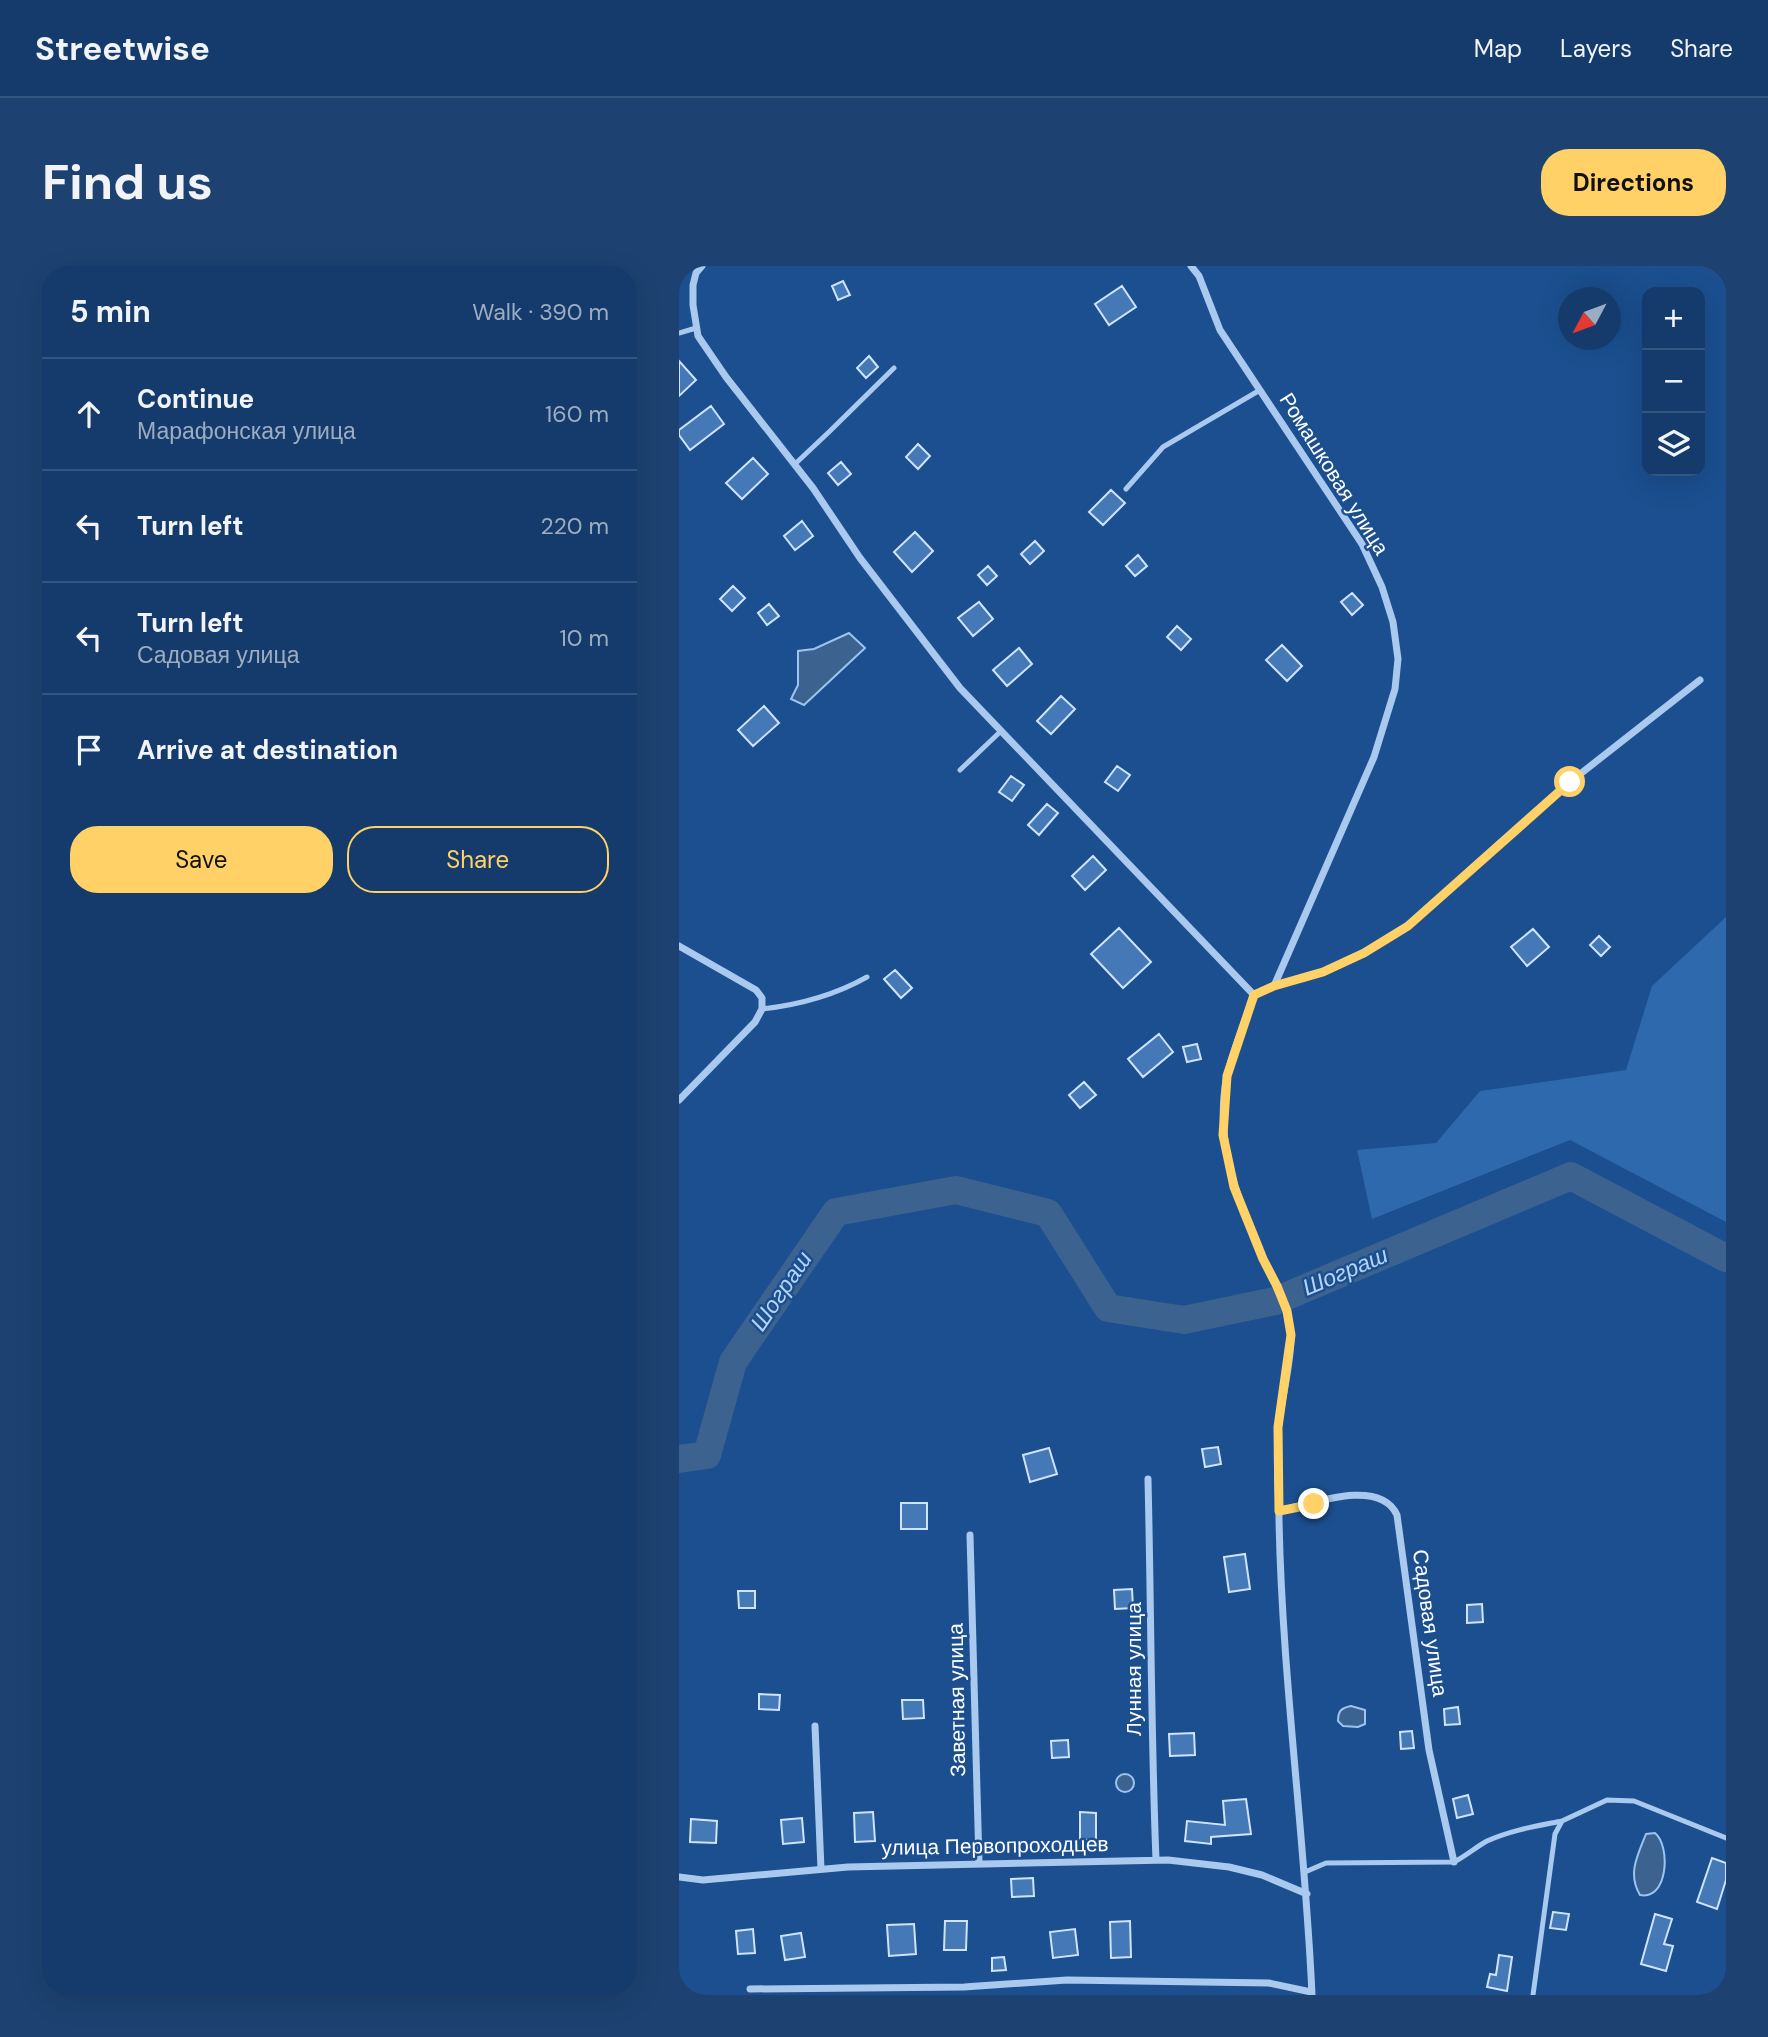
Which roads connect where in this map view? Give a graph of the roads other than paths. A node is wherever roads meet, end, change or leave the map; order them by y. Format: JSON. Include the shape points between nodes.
{"nodes":[{"id":1,"x":702,"y":266,"type":"edge"},
{"id":2,"x":1191,"y":266,"type":"edge"},
{"id":3,"x":696,"y":328,"type":"junction"},
{"id":4,"x":679,"y":332,"type":"edge"},
{"id":5,"x":894,"y":368,"type":"dead end"},
{"id":6,"x":1260,"y":390,"type":"junction"},
{"id":7,"x":795,"y":464,"type":"junction"},
{"id":8,"x":1126,"y":489,"type":"dead end"},
{"id":9,"x":1700,"y":680,"type":"dead end"},
{"id":10,"x":1001,"y":731,"type":"junction"},
{"id":11,"x":960,"y":770,"type":"dead end"},
{"id":12,"x":679,"y":946,"type":"edge"},
{"id":13,"x":867,"y":977,"type":"dead end"},
{"id":14,"x":1274,"y":986,"type":"junction"},
{"id":15,"x":1254,"y":995,"type":"junction"},
{"id":16,"x":762,"y":1009,"type":"junction"},
{"id":17,"x":679,"y":1100,"type":"edge"},
{"id":18,"x":1147,"y":1479,"type":"dead end"},
{"id":19,"x":1279,"y":1511,"type":"junction"},
{"id":20,"x":970,"y":1535,"type":"dead end"},
{"id":21,"x":815,"y":1726,"type":"dead end"},
{"id":22,"x":1562,"y":1821,"type":"junction"},
{"id":23,"x":1726,"y":1838,"type":"edge"},
{"id":24,"x":1156,"y":1860,"type":"junction"},
{"id":25,"x":1454,"y":1862,"type":"junction"},
{"id":26,"x":979,"y":1864,"type":"junction"},
{"id":27,"x":821,"y":1869,"type":"junction"},
{"id":28,"x":1305,"y":1872,"type":"junction"},
{"id":29,"x":679,"y":1877,"type":"edge"},
{"id":30,"x":1307,"y":1894,"type":"junction"},
{"id":31,"x":750,"y":1989,"type":"dead end"},
{"id":32,"x":1312,"y":1994,"type":"edge"},
{"id":33,"x":1533,"y":1995,"type":"edge"}],
"edges":[{"from":1,"to":3,"type":"street","via":[[693,285]]},
{"from":2,"to":6,"type":"street","name":"Ромашковая улица","via":[[1220,330]]},
{"from":3,"to":4,"type":"lane"},
{"from":3,"to":7,"type":"street","via":[[726,377]]},
{"from":5,"to":7,"type":"lane"},
{"from":6,"to":8,"type":"lane","via":[[1163,447]]},
{"from":6,"to":14,"type":"street","name":"Ромашковая улица","via":[[1362,544],[1382,586],[1398,659],[1395,689],[1374,757]]},
{"from":7,"to":10,"type":"street","via":[[960,688]]},
{"from":9,"to":14,"type":"street","via":[[1570,782],[1408,926],[1323,972]]},
{"from":10,"to":11,"type":"lane"},
{"from":10,"to":15,"type":"street"},
{"from":12,"to":16,"type":"street","via":[[755,990],[762,998]]},
{"from":13,"to":16,"type":"lane","via":[[793,1005]]},
{"from":14,"to":15,"type":"street"},
{"from":15,"to":19,"type":"street","via":[[1227,1076],[1223,1135],[1234,1187],[1287,1311],[1291,1335],[1278,1427]]},
{"from":16,"to":17,"type":"street","via":[[755,1022]]},
{"from":18,"to":24,"type":"street","name":"Лунная улица"},
{"from":19,"to":25,"type":"street","name":"Садовая улица","via":[[1347,1495],[1374,1495],[1393,1505],[1429,1750]]},
{"from":19,"to":28,"type":"street","via":[[1289,1702]]},
{"from":20,"to":26,"type":"street","name":"Заветная улица"},
{"from":21,"to":27,"type":"street"},
{"from":22,"to":23,"type":"lane","via":[[1607,1800],[1634,1801]]},
{"from":22,"to":25,"type":"lane","via":[[1516,1830],[1485,1842]]},
{"from":22,"to":33,"type":"lane","via":[[1555,1835]]},
{"from":24,"to":26,"type":"street","name":"улица Первопроходцев"},
{"from":24,"to":30,"type":"street","name":"улица Первопроходцев","via":[[1229,1867]]},
{"from":25,"to":28,"type":"lane","via":[[1326,1863]]},
{"from":26,"to":27,"type":"street","name":"улица Первопроходцев"},
{"from":27,"to":29,"type":"street","name":"улица Первопроходцев","via":[[703,1880]]},
{"from":28,"to":30,"type":"street"},
{"from":30,"to":32,"type":"street"},
{"from":31,"to":32,"type":"street","via":[[964,1987],[1067,1980],[1269,1983]]}]}
